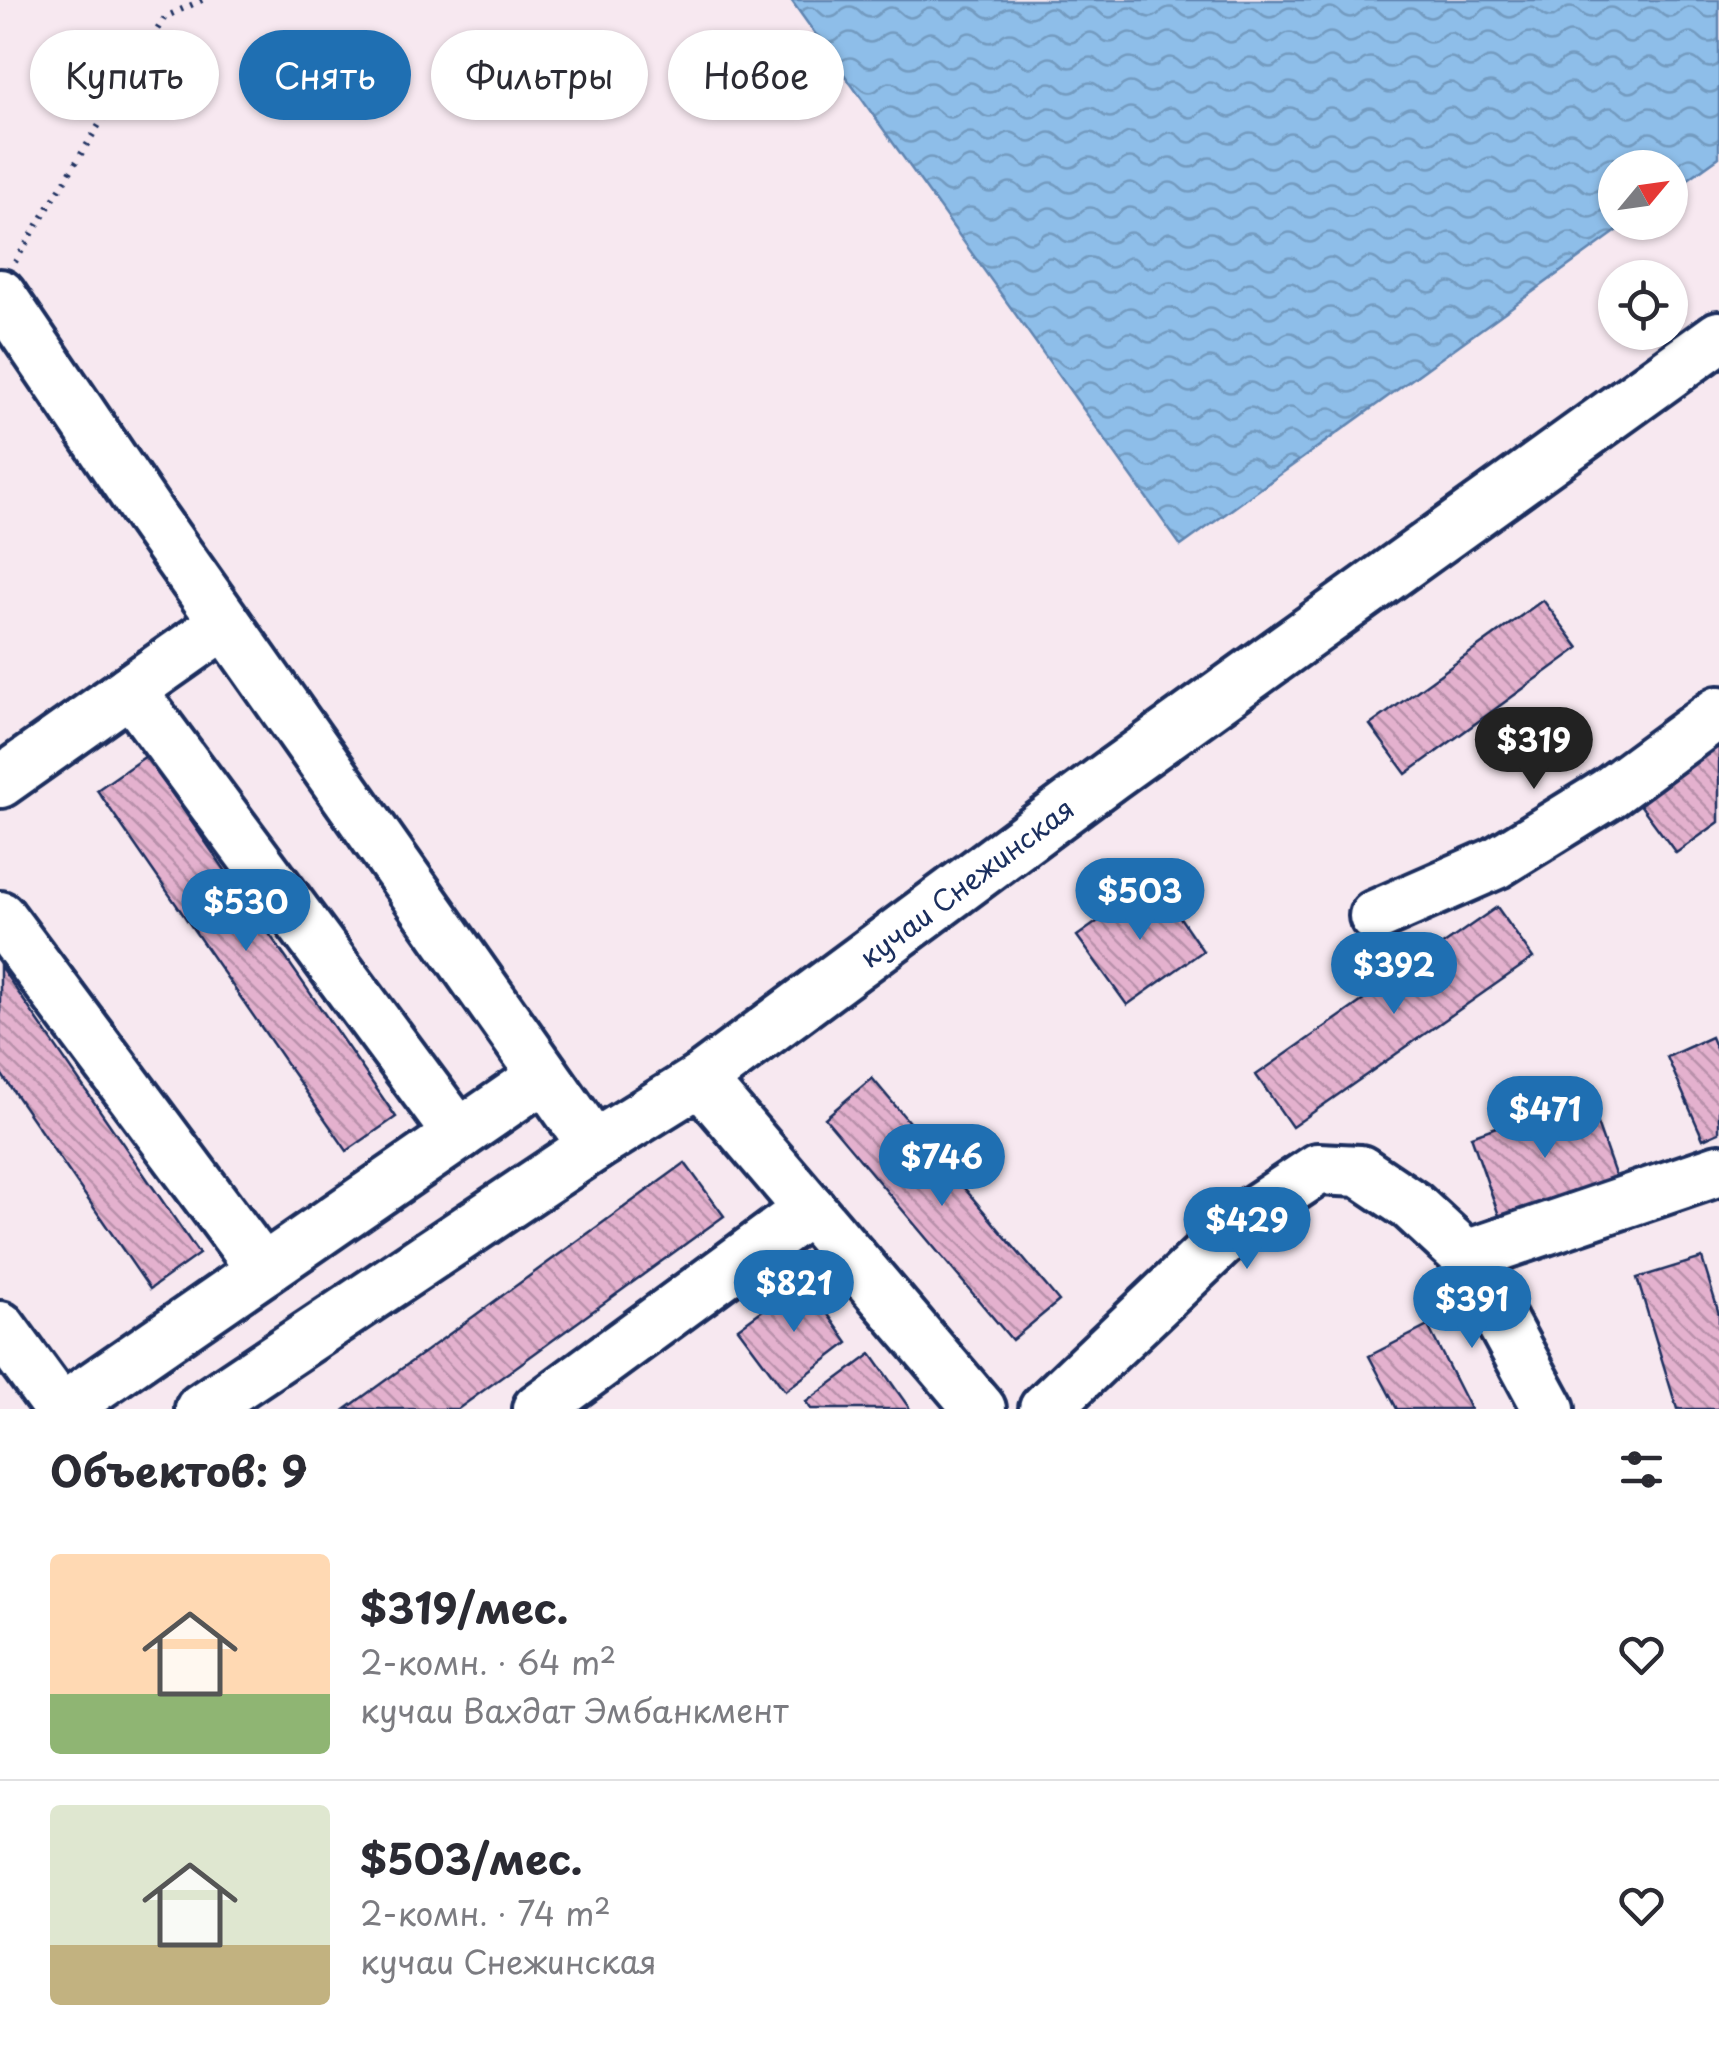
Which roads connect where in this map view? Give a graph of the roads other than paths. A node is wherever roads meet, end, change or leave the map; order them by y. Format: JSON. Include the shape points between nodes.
{"nodes":[{"id":1,"x":5,"y":282,"type":"edge"},
{"id":2,"x":1719,"y":336,"type":"edge"},
{"id":3,"x":225,"y":624,"type":"junction"},
{"id":4,"x":130,"y":690,"type":"junction"},
{"id":5,"x":1719,"y":712,"type":"edge"},
{"id":6,"x":0,"y":782,"type":"edge"},
{"id":7,"x":1375,"y":916,"type":"dead end"},
{"id":8,"x":0,"y":917,"type":"edge"},
{"id":9,"x":544,"y":1076,"type":"junction"},
{"id":10,"x":700,"y":1080,"type":"junction"},
{"id":11,"x":459,"y":1134,"type":"junction"},
{"id":12,"x":594,"y":1146,"type":"junction"},
{"id":13,"x":1719,"y":1170,"type":"edge"},
{"id":14,"x":810,"y":1209,"type":"junction"},
{"id":15,"x":1466,"y":1256,"type":"junction"},
{"id":16,"x":272,"y":1263,"type":"junction"},
{"id":17,"x":330,"y":1322,"type":"junction"},
{"id":18,"x":0,"y":1327,"type":"edge"},
{"id":19,"x":81,"y":1404,"type":"edge"},
{"id":20,"x":201,"y":1409,"type":"edge"},
{"id":21,"x":538,"y":1409,"type":"edge"},
{"id":22,"x":980,"y":1409,"type":"edge"},
{"id":23,"x":1046,"y":1409,"type":"edge"},
{"id":24,"x":1549,"y":1409,"type":"edge"}],
"edges":[{"from":1,"to":3,"type":"street"},
{"from":2,"to":10,"type":"street","name":"кучаи Снежинская"},
{"from":3,"to":4,"type":"street"},
{"from":3,"to":9,"type":"street"},
{"from":4,"to":6,"type":"street"},
{"from":4,"to":11,"type":"street"},
{"from":5,"to":7,"type":"street","via":[[1609,793],[1496,863]]},
{"from":8,"to":16,"type":"street"},
{"from":9,"to":11,"type":"street"},
{"from":9,"to":12,"type":"street"},
{"from":10,"to":12,"type":"street","name":"кучаи Снежинская"},
{"from":10,"to":14,"type":"street"},
{"from":11,"to":16,"type":"street"},
{"from":12,"to":17,"type":"street","name":"кучаи Снежинская"},
{"from":13,"to":15,"type":"street"},
{"from":14,"to":21,"type":"street"},
{"from":14,"to":22,"type":"street"},
{"from":15,"to":23,"type":"street","via":[[1360,1170],[1318,1169],[1249,1216]]},
{"from":15,"to":24,"type":"street"},
{"from":16,"to":17,"type":"street"},
{"from":16,"to":19,"type":"street"},
{"from":17,"to":20,"type":"street","name":"кучаи Снежинская"},
{"from":18,"to":19,"type":"street"}]}
